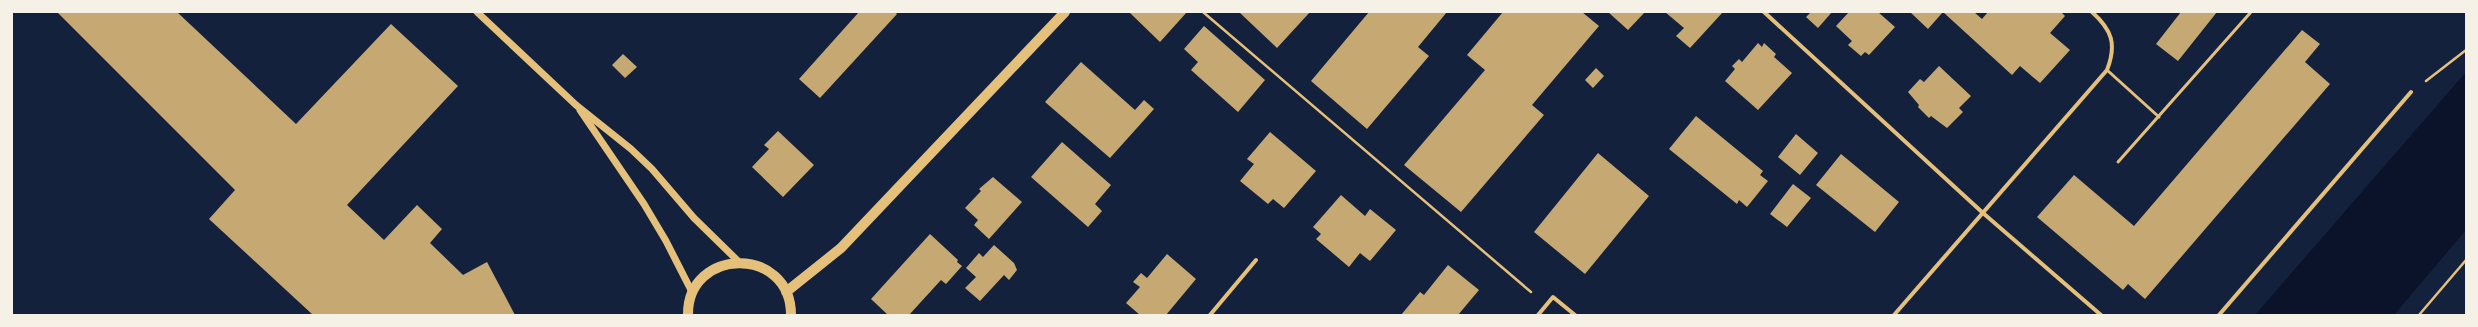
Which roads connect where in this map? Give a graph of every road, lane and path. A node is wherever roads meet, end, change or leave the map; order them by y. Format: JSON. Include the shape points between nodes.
{"nodes":[{"id":1,"x":477,"y":12,"type":"edge"},
{"id":2,"x":1065,"y":12,"type":"edge"},
{"id":3,"x":1203,"y":12,"type":"edge"},
{"id":4,"x":1764,"y":12,"type":"edge"},
{"id":5,"x":2092,"y":12,"type":"edge"},
{"id":6,"x":2251,"y":12,"type":"edge"},
{"id":7,"x":2466,"y":50,"type":"edge"},
{"id":8,"x":2107,"y":70,"type":"junction"},
{"id":9,"x":2411,"y":92,"type":"joint"},
{"id":10,"x":576,"y":105,"type":"junction"},
{"id":11,"x":2159,"y":117,"type":"junction"},
{"id":12,"x":2118,"y":162,"type":"dead end"},
{"id":13,"x":1983,"y":213,"type":"junction"},
{"id":14,"x":1256,"y":260,"type":"dead end"},
{"id":15,"x":2466,"y":260,"type":"edge"},
{"id":16,"x":738,"y":262,"type":"junction"},
{"id":17,"x":692,"y":292,"type":"junction"},
{"id":18,"x":786,"y":292,"type":"junction"},
{"id":19,"x":1546,"y":305,"type":"junction"},
{"id":20,"x":688,"y":315,"type":"edge"},
{"id":21,"x":791,"y":315,"type":"edge"},
{"id":22,"x":1210,"y":315,"type":"edge"},
{"id":23,"x":1538,"y":315,"type":"edge"},
{"id":24,"x":1575,"y":315,"type":"edge"},
{"id":25,"x":1894,"y":315,"type":"edge"},
{"id":26,"x":2101,"y":315,"type":"edge"},
{"id":27,"x":2219,"y":315,"type":"edge"},
{"id":28,"x":2419,"y":315,"type":"edge"}],
"edges":[{"from":1,"to":10,"type":"street"},
{"from":2,"to":18,"type":"main road","via":[[841,248]]},
{"from":3,"to":19,"type":"path"},
{"from":4,"to":13,"type":"street"},
{"from":5,"to":8,"type":"street","via":[[2105,24],[2112,40],[2113,55]]},
{"from":6,"to":11,"type":"lane"},
{"from":7,"to":9,"type":"path"},
{"from":8,"to":11,"type":"lane"},
{"from":8,"to":13,"type":"street"},
{"from":9,"to":27,"type":"street"},
{"from":10,"to":16,"type":"street","via":[[631,149],[698,223]]},
{"from":10,"to":17,"type":"street","via":[[644,204]]},
{"from":11,"to":12,"type":"lane"},
{"from":13,"to":25,"type":"street"},
{"from":13,"to":26,"type":"street"},
{"from":14,"to":22,"type":"street"},
{"from":15,"to":28,"type":"path"},
{"from":16,"to":17,"type":"main road","via":[[711,271]]},
{"from":16,"to":18,"type":"main road","via":[[753,264],[767,270],[778,279]]},
{"from":17,"to":20,"type":"main road"},
{"from":18,"to":21,"type":"main road"},
{"from":19,"to":23,"type":"street"},
{"from":19,"to":24,"type":"street","via":[[1553,297]]}]}
